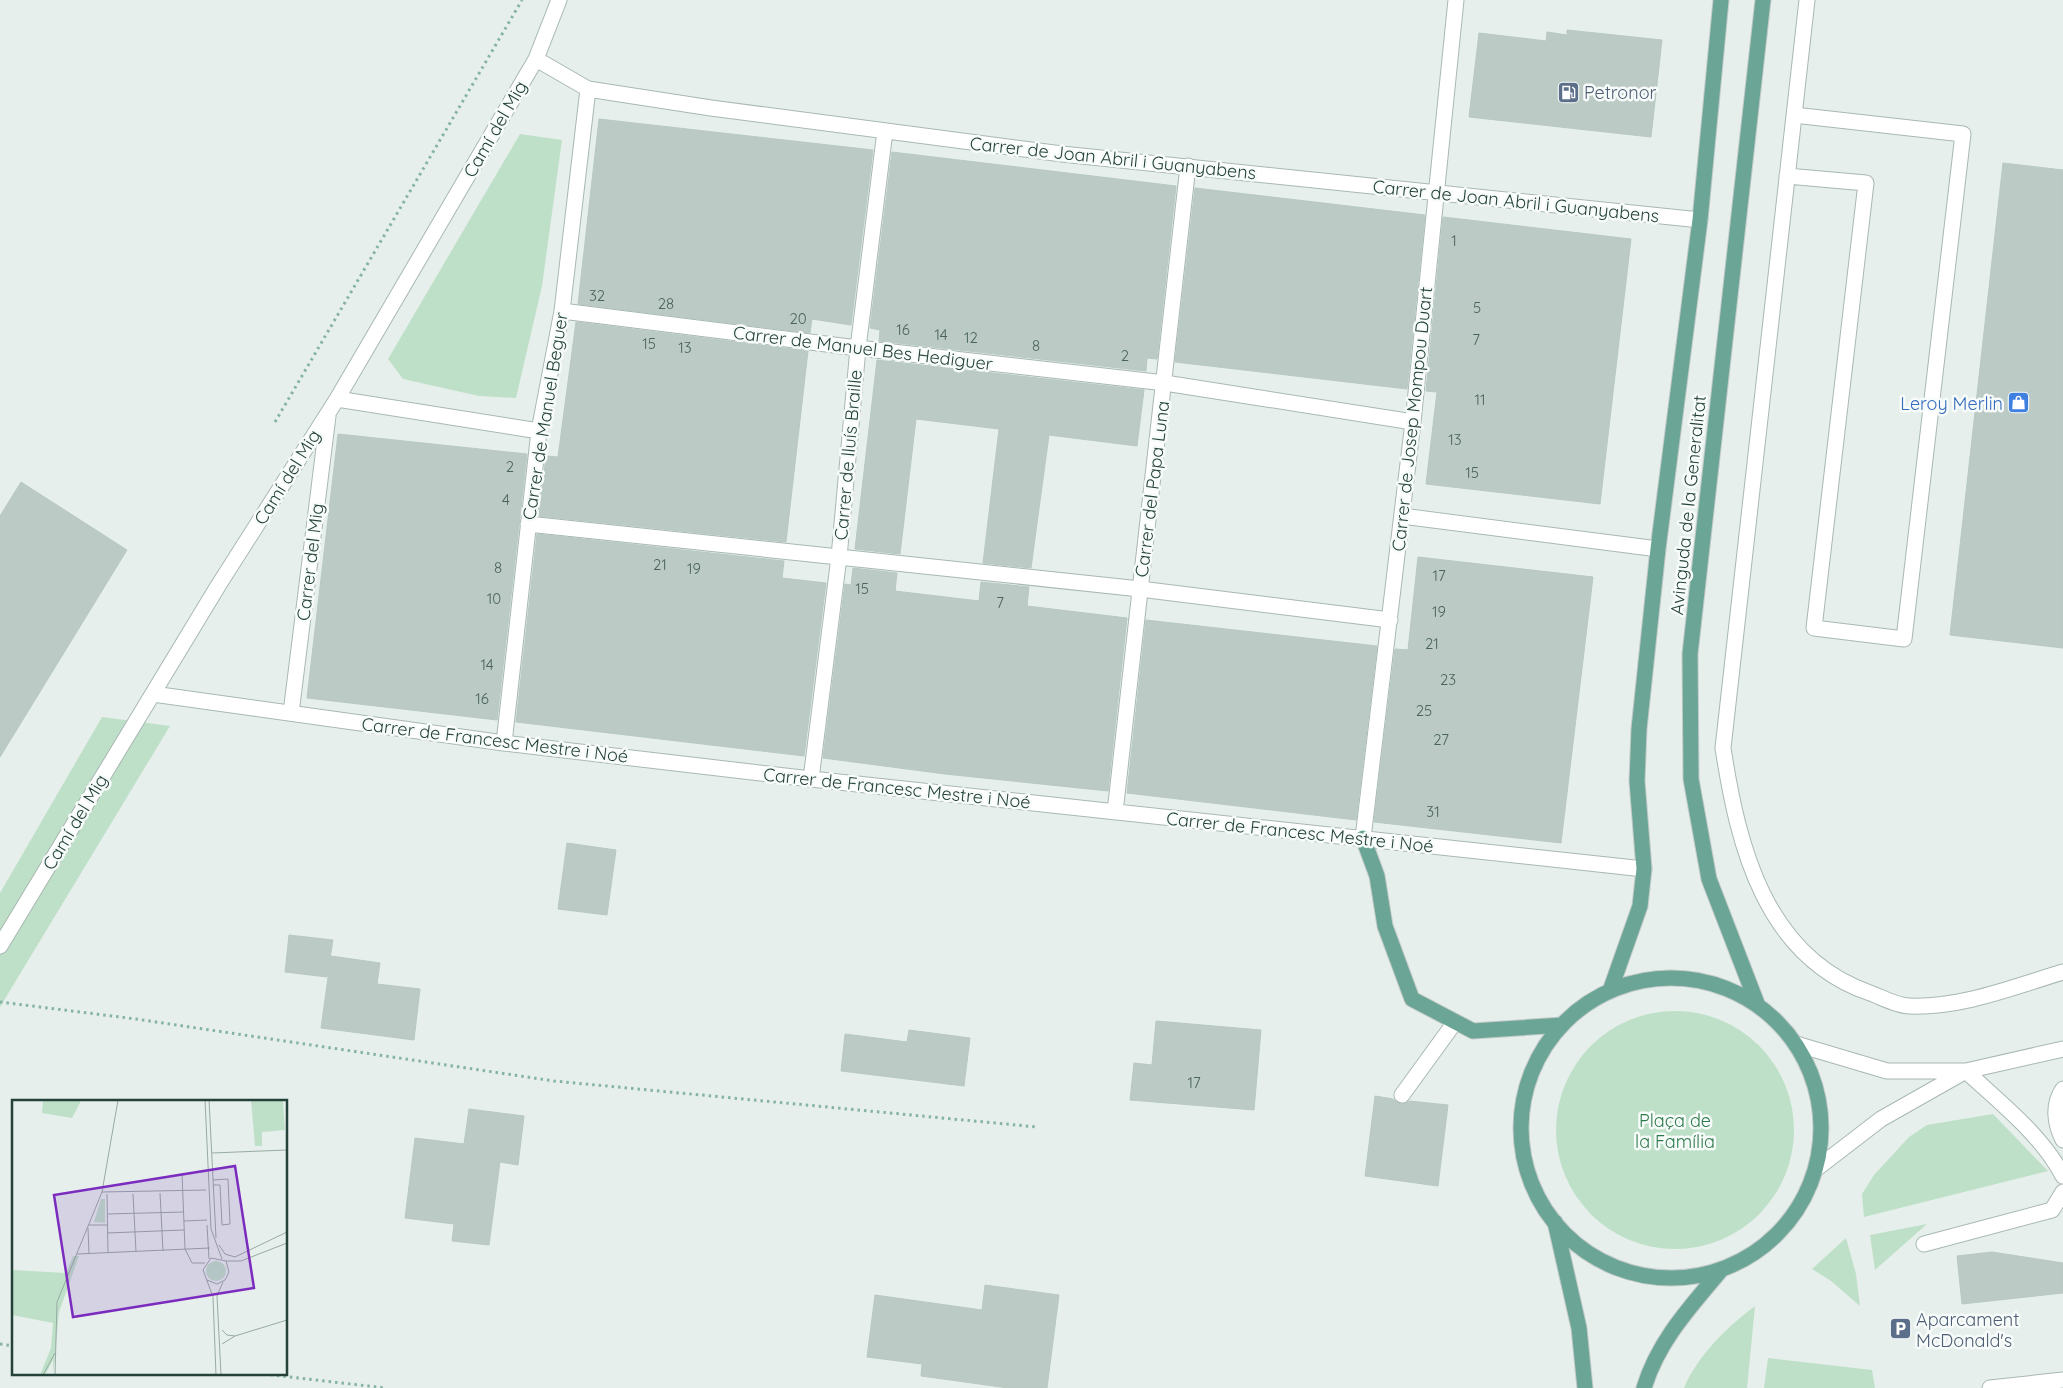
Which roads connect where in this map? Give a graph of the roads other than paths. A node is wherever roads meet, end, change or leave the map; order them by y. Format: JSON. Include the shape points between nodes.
{"nodes":[{"id":1,"x":559,"y":0,"type":"edge"},
{"id":2,"x":1456,"y":0,"type":"edge"},
{"id":3,"x":1721,"y":0,"type":"edge"},
{"id":4,"x":1763,"y":0,"type":"edge"},
{"id":5,"x":1807,"y":0,"type":"edge"},
{"id":6,"x":536,"y":59,"type":"junction"},
{"id":7,"x":588,"y":89,"type":"junction"},
{"id":8,"x":1794,"y":115,"type":"junction"},
{"id":9,"x":886,"y":131,"type":"junction"},
{"id":10,"x":1188,"y":166,"type":"junction"},
{"id":11,"x":1787,"y":176,"type":"junction"},
{"id":12,"x":1435,"y":194,"type":"junction"},
{"id":13,"x":1700,"y":220,"type":"junction"},
{"id":14,"x":562,"y":311,"type":"junction"},
{"id":15,"x":858,"y":348,"type":"junction"},
{"id":16,"x":1165,"y":383,"type":"junction"},
{"id":17,"x":333,"y":406,"type":"junction"},
{"id":18,"x":1413,"y":422,"type":"junction"},
{"id":19,"x":539,"y":432,"type":"junction"},
{"id":20,"x":1402,"y":516,"type":"junction"},
{"id":21,"x":528,"y":524,"type":"junction"},
{"id":22,"x":1658,"y":549,"type":"junction"},
{"id":23,"x":839,"y":557,"type":"junction"},
{"id":24,"x":1140,"y":588,"type":"junction"},
{"id":25,"x":1390,"y":620,"type":"junction"},
{"id":26,"x":153,"y":694,"type":"junction"},
{"id":27,"x":291,"y":713,"type":"junction"},
{"id":28,"x":504,"y":743,"type":"junction"},
{"id":29,"x":811,"y":779,"type":"junction"},
{"id":30,"x":1115,"y":812,"type":"junction"},
{"id":31,"x":1363,"y":838,"type":"junction"},
{"id":32,"x":1644,"y":869,"type":"junction"},
{"id":33,"x":0,"y":946,"type":"edge"},
{"id":34,"x":2063,"y":972,"type":"edge"},
{"id":35,"x":1610,"y":990,"type":"junction"},
{"id":36,"x":1758,"y":1006,"type":"junction"},
{"id":37,"x":1455,"y":1022,"type":"junction"},
{"id":38,"x":1562,"y":1025,"type":"junction"},
{"id":39,"x":1796,"y":1044,"type":"junction"},
{"id":40,"x":2063,"y":1049,"type":"edge"},
{"id":41,"x":1966,"y":1071,"type":"junction"},
{"id":42,"x":2063,"y":1089,"type":"edge"},
{"id":43,"x":1402,"y":1095,"type":"dead end"},
{"id":44,"x":2063,"y":1140,"type":"edge"},
{"id":45,"x":1816,"y":1169,"type":"junction"},
{"id":46,"x":2063,"y":1176,"type":"edge"},
{"id":47,"x":2063,"y":1192,"type":"edge"},
{"id":48,"x":2058,"y":1209,"type":"edge"},
{"id":49,"x":1554,"y":1221,"type":"junction"},
{"id":50,"x":1924,"y":1244,"type":"dead end"},
{"id":51,"x":1722,"y":1269,"type":"junction"},
{"id":52,"x":2063,"y":1380,"type":"edge"},
{"id":53,"x":1585,"y":1388,"type":"edge"},
{"id":54,"x":1644,"y":1388,"type":"edge"},
{"id":55,"x":1990,"y":1388,"type":"edge"}],
"edges":[{"from":1,"to":6,"type":"street","name":"Camí del Mig"},
{"from":2,"to":12,"type":"street","name":"Carrer de Josep Mompou Duart"},
{"from":3,"to":13,"type":"main road","name":"Avinguda de la Generalitat"},
{"from":4,"to":36,"type":"main road","name":"Avinguda de la Generalitat","via":[[1690,654],[1691,779],[1709,879]]},
{"from":5,"to":8,"type":"street"},
{"from":6,"to":7,"type":"street","name":"Carrer de Joan Abril i Guanyabens"},
{"from":6,"to":17,"type":"street","name":"Camí del Mig"},
{"from":7,"to":9,"type":"street","name":"Carrer de Joan Abril i Guanyabens"},
{"from":7,"to":14,"type":"street","name":"Carrer de Manuel Beguer"},
{"from":8,"to":11,"type":"street"},
{"from":8,"to":11,"type":"street","via":[[1963,134],[1904,639],[1814,628],[1866,183]]},
{"from":9,"to":10,"type":"street","name":"Carrer de Joan Abril i Guanyabens","via":[[1062,154]]},
{"from":9,"to":15,"type":"street","name":"Carrer de lluís Braille"},
{"from":10,"to":12,"type":"street","name":"Carrer de Joan Abril i Guanyabens"},
{"from":10,"to":16,"type":"street","name":"Carrer del Papa Luna"},
{"from":11,"to":34,"type":"street","via":[[1723,748],[1732,805],[1746,856],[1768,906],[1804,955],[1852,987],[1907,1006],[1967,1002]]},
{"from":12,"to":13,"type":"street","name":"Carrer de Joan Abril i Guanyabens"},
{"from":12,"to":18,"type":"street","name":"Carrer de Josep Mompou Duart"},
{"from":13,"to":22,"type":"main road","name":"Avinguda de la Generalitat"},
{"from":14,"to":15,"type":"street","name":"Carrer de Manuel Bes Hediguer"},
{"from":14,"to":19,"type":"street","name":"Carrer de Manuel Beguer"},
{"from":15,"to":16,"type":"street","name":"Carrer de Manuel Bes Hediguer"},
{"from":15,"to":23,"type":"street","name":"Carrer de lluís Braille"},
{"from":16,"to":18,"type":"street","name":"Carrer de Manuel Bes Hediguer"},
{"from":16,"to":24,"type":"street","name":"Carrer del Papa Luna"},
{"from":17,"to":19,"type":"street"},
{"from":17,"to":26,"type":"street","name":"Camí del Mig"},
{"from":17,"to":27,"type":"street","name":"Carrer del Mig"},
{"from":18,"to":20,"type":"street","name":"Carrer de Josep Mompou Duart"},
{"from":19,"to":21,"type":"street","name":"Carrer de Manuel Beguer"},
{"from":20,"to":22,"type":"street"},
{"from":20,"to":25,"type":"street","name":"Carrer de Josep Mompou Duart"},
{"from":21,"to":23,"type":"street"},
{"from":21,"to":28,"type":"street","name":"Carrer de Manuel Beguer"},
{"from":22,"to":32,"type":"main road","name":"Avinguda de la Generalitat","via":[[1637,763]]},
{"from":23,"to":24,"type":"street"},
{"from":23,"to":29,"type":"street","name":"Carrer de lluís Braille"},
{"from":24,"to":25,"type":"street"},
{"from":24,"to":30,"type":"street","name":"Carrer del Papa Luna"},
{"from":25,"to":31,"type":"street","name":"Carrer de Josep Mompou Duart"},
{"from":26,"to":27,"type":"street","name":"Carrer de Francesc Mestre i Noé"},
{"from":26,"to":33,"type":"street","name":"Camí del Mig"},
{"from":27,"to":28,"type":"street","name":"Carrer de Francesc Mestre i Noé"},
{"from":28,"to":29,"type":"street","name":"Carrer de Francesc Mestre i Noé"},
{"from":29,"to":30,"type":"street","name":"Carrer de Francesc Mestre i Noé"},
{"from":30,"to":31,"type":"street","name":"Carrer de Francesc Mestre i Noé"},
{"from":31,"to":32,"type":"street","name":"Carrer de Francesc Mestre i Noé"},
{"from":31,"to":37,"type":"main road","via":[[1377,876],[1385,926],[1412,999]]},
{"from":32,"to":35,"type":"main road","name":"Avinguda de la Generalitat","via":[[1640,906]]},
{"from":35,"to":36,"type":"main road","via":[[1660,978],[1686,979],[1736,992]]},
{"from":35,"to":38,"type":"main road"},
{"from":36,"to":39,"type":"main road"},
{"from":37,"to":38,"type":"main road","via":[[1473,1031]]},
{"from":37,"to":43,"type":"street"},
{"from":38,"to":49,"type":"main road","via":[[1548,1042],[1529,1080],[1521,1122],[1526,1164],[1542,1204]]},
{"from":39,"to":41,"type":"street","via":[[1887,1070]]},
{"from":39,"to":45,"type":"main road","via":[[1815,1083],[1820,1104],[1821,1133]]},
{"from":40,"to":41,"type":"street"},
{"from":41,"to":45,"type":"street","via":[[1881,1119]]},
{"from":41,"to":46,"type":"street","via":[[2031,1134]]},
{"from":42,"to":44,"type":"street","via":[[2058,1096],[2055,1124]]},
{"from":45,"to":51,"type":"main road","via":[[1800,1206],[1778,1232],[1758,1250]]},
{"from":47,"to":48,"type":"street"},
{"from":48,"to":50,"type":"street"},
{"from":49,"to":51,"type":"main road","via":[[1588,1252],[1630,1272],[1676,1277]]},
{"from":49,"to":53,"type":"main road","via":[[1579,1328]]},
{"from":51,"to":54,"type":"main road","via":[[1670,1334]]},
{"from":52,"to":55,"type":"street"}]}
